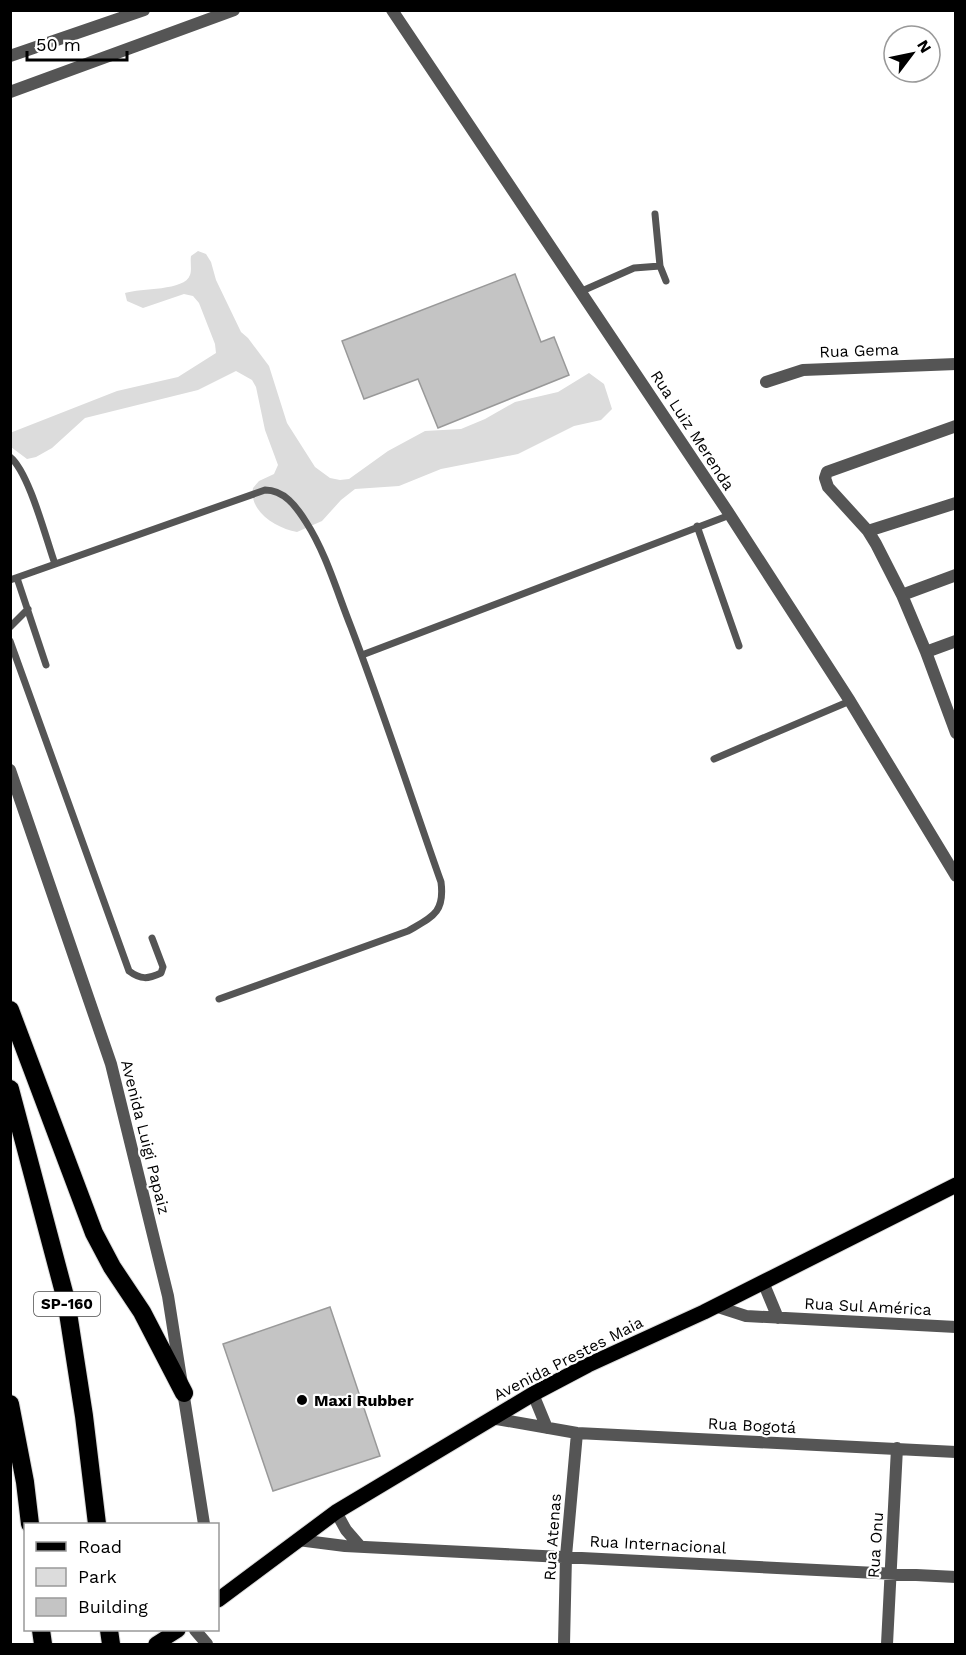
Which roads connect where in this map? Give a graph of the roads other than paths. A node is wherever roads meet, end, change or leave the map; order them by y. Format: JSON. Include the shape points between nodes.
{"nodes":[{"id":1,"x":144,"y":10,"type":"edge"},
{"id":2,"x":234,"y":10,"type":"edge"},
{"id":3,"x":392,"y":10,"type":"edge"},
{"id":4,"x":10,"y":56,"type":"edge"},
{"id":5,"x":10,"y":92,"type":"edge"},
{"id":6,"x":654,"y":214,"type":"dead end"},
{"id":7,"x":660,"y":266,"type":"junction"},
{"id":8,"x":666,"y":281,"type":"dead end"},
{"id":9,"x":582,"y":291,"type":"junction"},
{"id":10,"x":956,"y":364,"type":"edge"},
{"id":11,"x":766,"y":381,"type":"dead end"},
{"id":12,"x":956,"y":426,"type":"edge"},
{"id":13,"x":10,"y":457,"type":"edge"},
{"id":14,"x":956,"y":503,"type":"edge"},
{"id":15,"x":730,"y":515,"type":"junction"},
{"id":16,"x":697,"y":526,"type":"junction"},
{"id":17,"x":868,"y":531,"type":"junction"},
{"id":18,"x":55,"y":564,"type":"junction"},
{"id":19,"x":956,"y":575,"type":"edge"},
{"id":20,"x":14,"y":579,"type":"edge"},
{"id":21,"x":902,"y":595,"type":"junction"},
{"id":22,"x":27,"y":609,"type":"junction"},
{"id":23,"x":10,"y":627,"type":"edge"},
{"id":24,"x":10,"y":640,"type":"edge"},
{"id":25,"x":956,"y":642,"type":"edge"},
{"id":26,"x":739,"y":646,"type":"dead end"},
{"id":27,"x":926,"y":652,"type":"junction"},
{"id":28,"x":362,"y":655,"type":"junction"},
{"id":29,"x":46,"y":665,"type":"dead end"},
{"id":30,"x":850,"y":701,"type":"junction"},
{"id":31,"x":951,"y":707,"type":"edge"},
{"id":32,"x":956,"y":733,"type":"edge"},
{"id":33,"x":714,"y":759,"type":"dead end"},
{"id":34,"x":10,"y":770,"type":"edge"},
{"id":35,"x":956,"y":876,"type":"edge"},
{"id":36,"x":152,"y":938,"type":"dead end"},
{"id":37,"x":219,"y":999,"type":"dead end"},
{"id":38,"x":10,"y":1010,"type":"edge"},
{"id":39,"x":10,"y":1089,"type":"edge"},
{"id":40,"x":956,"y":1185,"type":"edge"},
{"id":41,"x":763,"y":1282,"type":"junction"},
{"id":42,"x":715,"y":1306,"type":"junction"},
{"id":43,"x":778,"y":1318,"type":"junction"},
{"id":44,"x":956,"y":1327,"type":"edge"},
{"id":45,"x":184,"y":1393,"type":"junction"},
{"id":46,"x":533,"y":1394,"type":"junction"},
{"id":47,"x":10,"y":1404,"type":"edge"},
{"id":48,"x":491,"y":1418,"type":"junction"},
{"id":49,"x":548,"y":1428,"type":"junction"},
{"id":50,"x":577,"y":1433,"type":"junction"},
{"id":51,"x":897,"y":1448,"type":"junction"},
{"id":52,"x":956,"y":1452,"type":"edge"},
{"id":53,"x":336,"y":1512,"type":"junction"},
{"id":54,"x":30,"y":1523,"type":"edge"},
{"id":55,"x":97,"y":1523,"type":"edge"},
{"id":56,"x":204,"y":1523,"type":"edge"},
{"id":57,"x":297,"y":1540,"type":"junction"},
{"id":58,"x":359,"y":1545,"type":"junction"},
{"id":59,"x":566,"y":1556,"type":"junction"},
{"id":60,"x":889,"y":1574,"type":"junction"},
{"id":61,"x":956,"y":1577,"type":"edge"},
{"id":62,"x":219,"y":1599,"type":"edge"},
{"id":63,"x":175,"y":1631,"type":"edge"},
{"id":64,"x":197,"y":1631,"type":"edge"},
{"id":65,"x":160,"y":1641,"type":"edge"},
{"id":66,"x":207,"y":1644,"type":"edge"},
{"id":67,"x":564,"y":1644,"type":"edge"},
{"id":68,"x":886,"y":1644,"type":"edge"}],
"edges":[{"from":1,"to":4,"type":"street"},
{"from":2,"to":5,"type":"street"},
{"from":3,"to":9,"type":"street","name":"Rua Luiz Merenda"},
{"from":6,"to":7,"type":"lane"},
{"from":7,"to":8,"type":"lane"},
{"from":7,"to":9,"type":"lane","via":[[634,268]]},
{"from":9,"to":15,"type":"street","name":"Rua Luiz Merenda"},
{"from":10,"to":11,"type":"street","name":"Rua Gema","via":[[831,367]]},
{"from":12,"to":17,"type":"street","via":[[827,472],[828,487]]},
{"from":13,"to":18,"type":"lane","via":[[18,464]]},
{"from":14,"to":17,"type":"street"},
{"from":15,"to":16,"type":"lane"},
{"from":15,"to":30,"type":"street","name":"Rua Luiz Merenda"},
{"from":16,"to":26,"type":"lane"},
{"from":16,"to":28,"type":"lane"},
{"from":17,"to":21,"type":"street"},
{"from":18,"to":20,"type":"lane"},
{"from":18,"to":28,"type":"lane","via":[[264,490],[274,490],[298,511],[320,546]]},
{"from":19,"to":21,"type":"street"},
{"from":20,"to":22,"type":"lane"},
{"from":21,"to":27,"type":"street"},
{"from":22,"to":23,"type":"lane"},
{"from":22,"to":29,"type":"lane"},
{"from":24,"to":36,"type":"lane","via":[[129,971],[138,978],[161,973],[163,967]]},
{"from":25,"to":27,"type":"street"},
{"from":27,"to":31,"type":"street"},
{"from":28,"to":37,"type":"lane","via":[[441,882],[443,897],[439,909],[408,931]]},
{"from":30,"to":33,"type":"lane"},
{"from":30,"to":35,"type":"street","name":"Rua Luiz Merenda"},
{"from":31,"to":32,"type":"street"},
{"from":34,"to":45,"type":"street","name":"Avenida Luigi Papaiz","via":[[111,1064],[168,1296]]},
{"from":38,"to":45,"type":"highway","via":[[94,1233],[142,1312]]},
{"from":39,"to":55,"type":"highway","number":"SP-160","via":[[66,1300]]},
{"from":40,"to":41,"type":"main road","name":"Avenida Prestes Maia"},
{"from":41,"to":42,"type":"main road","name":"Avenida Prestes Maia"},
{"from":41,"to":43,"type":"street"},
{"from":42,"to":43,"type":"street","name":"Rua Sul América","via":[[746,1316]]},
{"from":42,"to":46,"type":"main road","name":"Avenida Prestes Maia"},
{"from":43,"to":44,"type":"street","name":"Rua Sul América"},
{"from":45,"to":56,"type":"street","name":"Avenida Luigi Papaiz"},
{"from":46,"to":48,"type":"main road","name":"Avenida Prestes Maia"},
{"from":46,"to":49,"type":"street"},
{"from":47,"to":54,"type":"highway"},
{"from":48,"to":49,"type":"street","name":"Rua Bogotá"},
{"from":48,"to":53,"type":"main road","name":"Avenida Prestes Maia"},
{"from":49,"to":50,"type":"street","name":"Rua Bogotá"},
{"from":50,"to":51,"type":"street","name":"Rua Bogotá"},
{"from":50,"to":59,"type":"street","name":"Rua Atenas"},
{"from":51,"to":52,"type":"street","name":"Rua Bogotá"},
{"from":51,"to":60,"type":"street","name":"Rua Onu"},
{"from":53,"to":57,"type":"main road","name":"Avenida Prestes Maia"},
{"from":53,"to":58,"type":"street"},
{"from":57,"to":58,"type":"street","name":"Rua Internacional"},
{"from":57,"to":62,"type":"main road","name":"Avenida Prestes Maia"},
{"from":58,"to":59,"type":"street","name":"Rua Internacional"},
{"from":59,"to":60,"type":"street","name":"Rua Internacional"},
{"from":59,"to":67,"type":"street","name":"Rua Atenas"},
{"from":60,"to":61,"type":"street","name":"Rua Internacional"},
{"from":60,"to":68,"type":"street","name":"Rua Onu"},
{"from":63,"to":65,"type":"main road"},
{"from":64,"to":66,"type":"street"}]}
